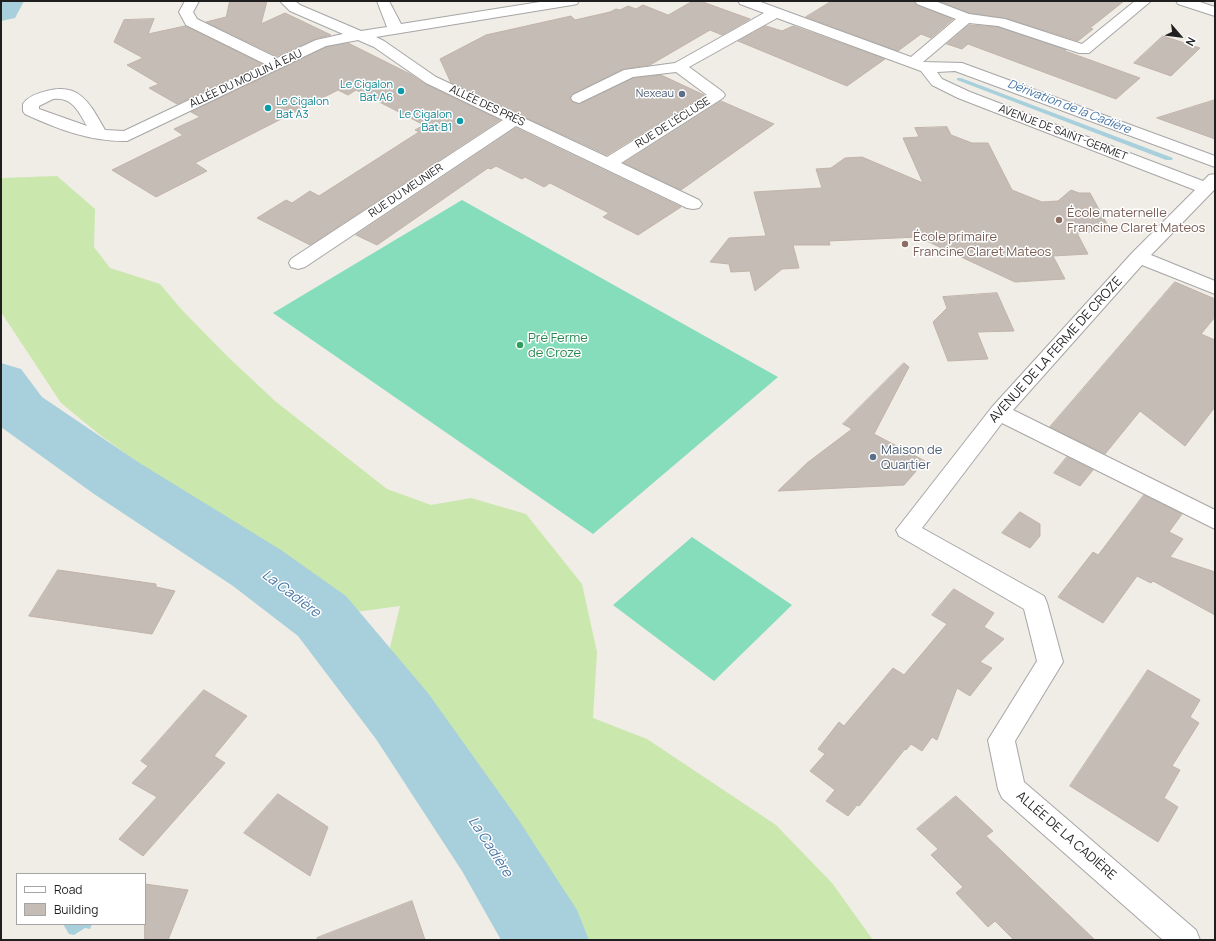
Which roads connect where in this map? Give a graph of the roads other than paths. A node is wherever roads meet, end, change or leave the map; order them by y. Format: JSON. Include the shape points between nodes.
{"nodes":[{"id":1,"x":192,"y":1,"type":"edge"},
{"id":2,"x":287,"y":1,"type":"edge"},
{"id":3,"x":572,"y":1,"type":"edge"},
{"id":4,"x":746,"y":1,"type":"edge"},
{"id":5,"x":922,"y":1,"type":"edge"},
{"id":6,"x":1144,"y":1,"type":"edge"},
{"id":7,"x":1183,"y":1,"type":"edge"},
{"id":8,"x":383,"y":2,"type":"dead end"},
{"id":9,"x":776,"y":12,"type":"junction"},
{"id":10,"x":1215,"y":12,"type":"edge"},
{"id":11,"x":966,"y":18,"type":"junction"},
{"id":12,"x":396,"y":30,"type":"junction"},
{"id":13,"x":358,"y":36,"type":"junction"},
{"id":14,"x":276,"y":64,"type":"junction"},
{"id":15,"x":919,"y":65,"type":"junction"},
{"id":16,"x":678,"y":67,"type":"junction"},
{"id":17,"x":579,"y":98,"type":"dead end"},
{"id":18,"x":515,"y":120,"type":"junction"},
{"id":19,"x":99,"y":133,"type":"dead end"},
{"id":20,"x":1215,"y":162,"type":"edge"},
{"id":21,"x":608,"y":164,"type":"junction"},
{"id":22,"x":1210,"y":184,"type":"edge"},
{"id":23,"x":693,"y":204,"type":"dead end"},
{"id":24,"x":1138,"y":257,"type":"junction"},
{"id":25,"x":298,"y":263,"type":"dead end"},
{"id":26,"x":1215,"y":288,"type":"edge"},
{"id":27,"x":999,"y":412,"type":"junction"},
{"id":28,"x":1215,"y":520,"type":"edge"},
{"id":29,"x":907,"y":530,"type":"joint"},
{"id":30,"x":1185,"y":940,"type":"edge"}],
"edges":[{"from":1,"to":14,"type":"street","via":[[186,12],[191,22]]},
{"from":2,"to":13,"type":"street","name":"ALLÉE DES PRÉS","via":[[295,8]]},
{"from":3,"to":12,"type":"street","name":"ALLÉE DU MOULIN À EAU"},
{"from":4,"to":9,"type":"street","name":"AVENUE DE SAINT-GERMET"},
{"from":5,"to":11,"type":"street"},
{"from":6,"to":11,"type":"street","via":[[1084,50],[1000,22]]},
{"from":7,"to":10,"type":"street"},
{"from":8,"to":12,"type":"street"},
{"from":9,"to":15,"type":"street","name":"AVENUE DE SAINT-GERMET"},
{"from":9,"to":16,"type":"street"},
{"from":11,"to":15,"type":"street"},
{"from":12,"to":13,"type":"street","name":"ALLÉE DU MOULIN À EAU"},
{"from":13,"to":14,"type":"street","name":"ALLÉE DU MOULIN À EAU","via":[[321,43]]},
{"from":13,"to":18,"type":"street","name":"ALLÉE DES PRÉS","via":[[379,44],[431,80]]},
{"from":14,"to":19,"type":"street","name":"ALLÉE DU MOULIN À EAU","via":[[127,136],[113,138]]},
{"from":15,"to":20,"type":"street","name":"AVENUE DE SAINT-GERMET","via":[[957,66]]},
{"from":15,"to":22,"type":"street","name":"AVENUE DE SAINT-GERMET","via":[[937,82],[964,95]]},
{"from":16,"to":17,"type":"street","via":[[629,73]]},
{"from":16,"to":21,"type":"street","name":"RUE DE L'ÉCLUSE","via":[[717,95]]},
{"from":18,"to":21,"type":"street","name":"ALLÉE DES PRÉS"},
{"from":18,"to":25,"type":"street","name":"RUE DU MEUNIER"},
{"from":21,"to":23,"type":"street","name":"ALLÉE DES PRÉS"},
{"from":22,"to":24,"type":"street","name":"AVENUE DE LA FERME DE CROZE"},
{"from":24,"to":26,"type":"street"},
{"from":24,"to":27,"type":"street","name":"AVENUE DE LA FERME DE CROZE"},
{"from":27,"to":28,"type":"street"},
{"from":27,"to":29,"type":"street","name":"AVENUE DE LA FERME DE CROZE"},
{"from":29,"to":30,"type":"street","name":"ALLÉE DE LA CADIÈRE","via":[[1035,603],[1050,662],[1001,740],[1012,789]]}]}
